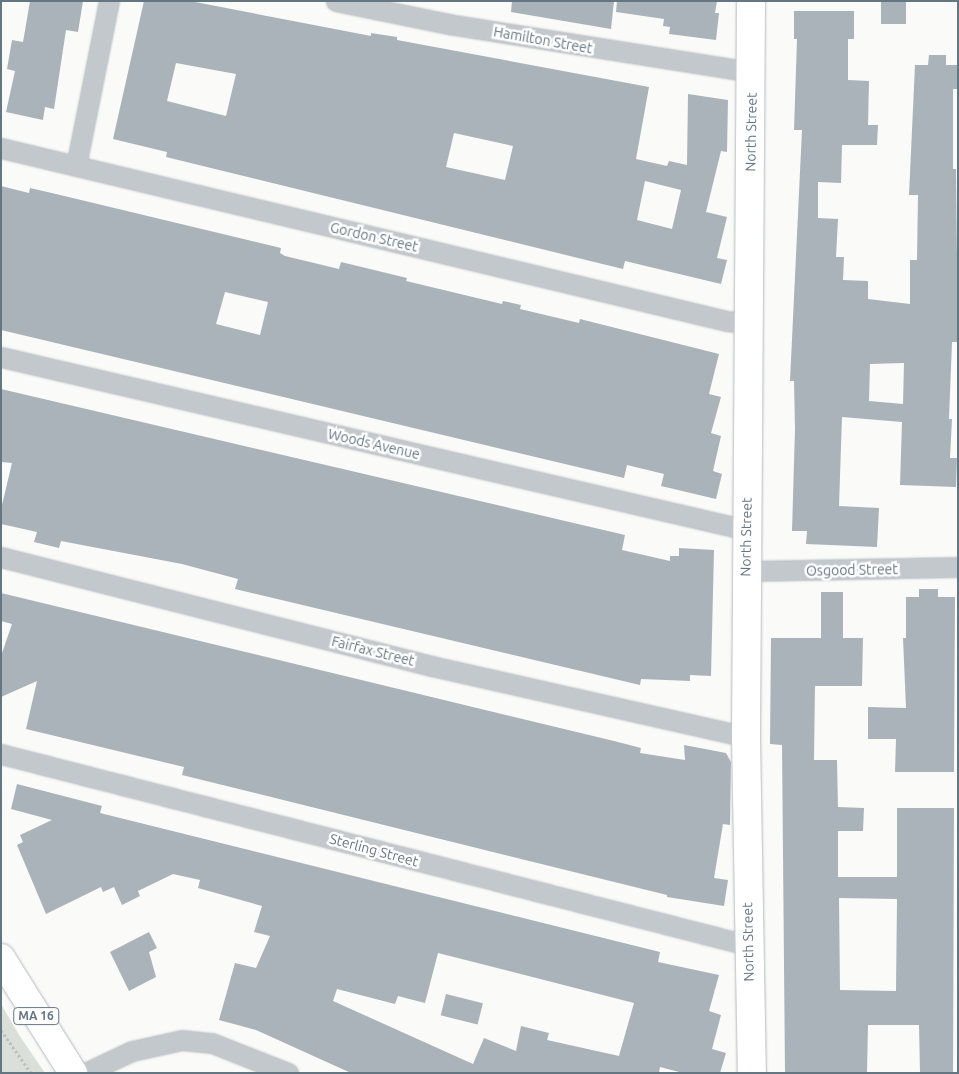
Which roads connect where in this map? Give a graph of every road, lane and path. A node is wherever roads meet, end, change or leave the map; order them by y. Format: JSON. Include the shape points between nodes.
{"nodes":[{"id":1,"x":108,"y":1,"type":"edge"},
{"id":2,"x":336,"y":1,"type":"edge"},
{"id":3,"x":751,"y":1,"type":"edge"},
{"id":4,"x":751,"y":72,"type":"junction"},
{"id":5,"x":1,"y":148,"type":"edge"},
{"id":6,"x":76,"y":166,"type":"junction"},
{"id":7,"x":747,"y":323,"type":"junction"},
{"id":8,"x":1,"y":357,"type":"edge"},
{"id":9,"x":747,"y":530,"type":"junction"},
{"id":10,"x":1,"y":557,"type":"edge"},
{"id":11,"x":958,"y":567,"type":"edge"},
{"id":12,"x":746,"y":571,"type":"junction"},
{"id":13,"x":746,"y":737,"type":"junction"},
{"id":14,"x":1,"y":754,"type":"edge"},
{"id":15,"x":748,"y":945,"type":"junction"},
{"id":16,"x":1,"y":958,"type":"edge"},
{"id":17,"x":1,"y":1030,"type":"edge"},
{"id":18,"x":31,"y":1073,"type":"edge"},
{"id":19,"x":73,"y":1073,"type":"edge"},
{"id":20,"x":85,"y":1073,"type":"edge"},
{"id":21,"x":288,"y":1073,"type":"edge"},
{"id":22,"x":752,"y":1073,"type":"edge"}],
"edges":[{"from":1,"to":6,"type":"street"},
{"from":2,"to":4,"type":"street","name":"Hamilton Street","via":[[449,24]]},
{"from":3,"to":4,"type":"street","name":"North Street"},
{"from":4,"to":7,"type":"street","name":"North Street"},
{"from":5,"to":6,"type":"street","name":"Gordon Street"},
{"from":6,"to":7,"type":"street","name":"Gordon Street"},
{"from":7,"to":9,"type":"street","name":"North Street"},
{"from":8,"to":9,"type":"street","name":"Woods Avenue"},
{"from":9,"to":12,"type":"street","name":"North Street"},
{"from":10,"to":13,"type":"street","name":"Fairfax Street","via":[[432,666]]},
{"from":11,"to":12,"type":"street","name":"Osgood Street"},
{"from":12,"to":13,"type":"street","name":"North Street"},
{"from":13,"to":15,"type":"street","name":"North Street"},
{"from":14,"to":15,"type":"street","name":"Sterling Street"},
{"from":15,"to":22,"type":"street","name":"North Street"},
{"from":16,"to":19,"type":"street","number":"MA 16"},
{"from":17,"to":18,"type":"path"},
{"from":20,"to":21,"type":"street","via":[[132,1051],[182,1040],[212,1043]]}]}
